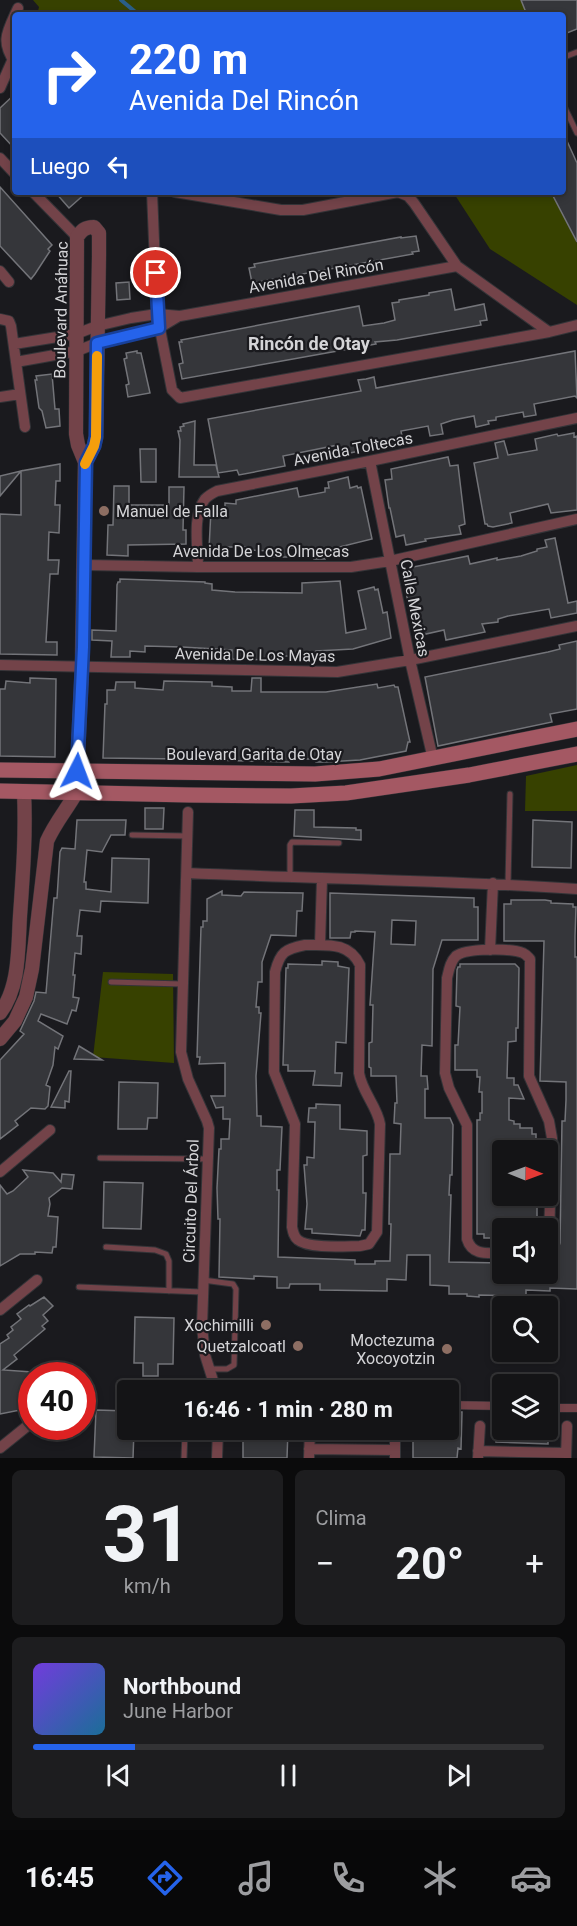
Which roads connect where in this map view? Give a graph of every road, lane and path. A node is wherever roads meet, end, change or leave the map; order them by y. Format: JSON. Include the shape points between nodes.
{"nodes":[{"id":1,"x":18,"y":8,"type":"dead end"},
{"id":2,"x":16,"y":12,"type":"edge"},
{"id":3,"x":12,"y":22,"type":"edge"},
{"id":4,"x":12,"y":59,"type":"edge"},
{"id":5,"x":12,"y":66,"type":"edge"},
{"id":6,"x":0,"y":88,"type":"edge"},
{"id":7,"x":566,"y":111,"type":"edge"},
{"id":8,"x":577,"y":134,"type":"edge"},
{"id":9,"x":0,"y":158,"type":"edge"},
{"id":10,"x":12,"y":171,"type":"edge"},
{"id":11,"x":36,"y":195,"type":"edge"},
{"id":12,"x":152,"y":195,"type":"edge"},
{"id":13,"x":193,"y":195,"type":"edge"},
{"id":14,"x":382,"y":195,"type":"edge"},
{"id":15,"x":406,"y":195,"type":"edge"},
{"id":16,"x":77,"y":237,"type":"junction"},
{"id":17,"x":99,"y":256,"type":"junction"},
{"id":18,"x":77,"y":257,"type":"junction"},
{"id":19,"x":457,"y":266,"type":"junction"},
{"id":20,"x":0,"y":271,"type":"edge"},
{"id":21,"x":9,"y":282,"type":"dead end"},
{"id":22,"x":158,"y":314,"type":"junction"},
{"id":23,"x":180,"y":316,"type":"junction"},
{"id":24,"x":0,"y":319,"type":"edge"},
{"id":25,"x":577,"y":325,"type":"edge"},
{"id":26,"x":97,"y":326,"type":"junction"},
{"id":27,"x":159,"y":328,"type":"junction"},
{"id":28,"x":549,"y":332,"type":"junction"},
{"id":29,"x":76,"y":334,"type":"junction"},
{"id":30,"x":97,"y":343,"type":"junction"},
{"id":31,"x":14,"y":344,"type":"junction"},
{"id":32,"x":77,"y":351,"type":"junction"},
{"id":33,"x":16,"y":362,"type":"junction"},
{"id":34,"x":20,"y":394,"type":"junction"},
{"id":35,"x":0,"y":397,"type":"edge"},
{"id":36,"x":577,"y":418,"type":"edge"},
{"id":37,"x":25,"y":427,"type":"dead end"},
{"id":38,"x":370,"y":461,"type":"junction"},
{"id":39,"x":86,"y":462,"type":"junction"},
{"id":40,"x":577,"y":519,"type":"edge"},
{"id":41,"x":390,"y":561,"type":"junction"},
{"id":42,"x":85,"y":565,"type":"junction"},
{"id":43,"x":198,"y":567,"type":"junction"},
{"id":44,"x":577,"y":626,"type":"edge"},
{"id":45,"x":410,"y":660,"type":"junction"},
{"id":46,"x":0,"y":664,"type":"edge"},
{"id":47,"x":82,"y":667,"type":"junction"},
{"id":48,"x":577,"y":729,"type":"edge"},
{"id":49,"x":577,"y":754,"type":"edge"},
{"id":50,"x":433,"y":759,"type":"junction"},
{"id":51,"x":0,"y":770,"type":"edge"},
{"id":52,"x":77,"y":771,"type":"junction"},
{"id":53,"x":0,"y":791,"type":"edge"},
{"id":54,"x":24,"y":792,"type":"junction"},
{"id":55,"x":76,"y":793,"type":"junction"},
{"id":56,"x":510,"y":794,"type":"dead end"},
{"id":57,"x":188,"y":812,"type":"dead end"},
{"id":58,"x":132,"y":835,"type":"dead end"},
{"id":59,"x":188,"y":836,"type":"junction"},
{"id":60,"x":26,"y":841,"type":"junction"},
{"id":61,"x":47,"y":841,"type":"junction"},
{"id":62,"x":339,"y":843,"type":"dead end"},
{"id":63,"x":187,"y":873,"type":"junction"},
{"id":64,"x":290,"y":878,"type":"junction"},
{"id":65,"x":322,"y":879,"type":"junction"},
{"id":66,"x":493,"y":884,"type":"junction"},
{"id":67,"x":508,"y":884,"type":"junction"},
{"id":68,"x":577,"y":889,"type":"edge"},
{"id":69,"x":320,"y":945,"type":"junction"},
{"id":70,"x":490,"y":950,"type":"junction"},
{"id":71,"x":111,"y":982,"type":"dead end"},
{"id":72,"x":182,"y":984,"type":"junction"},
{"id":73,"x":0,"y":1013,"type":"edge"},
{"id":74,"x":0,"y":1039,"type":"edge"},
{"id":75,"x":50,"y":1130,"type":"dead end"},
{"id":76,"x":100,"y":1158,"type":"dead end"},
{"id":77,"x":208,"y":1159,"type":"junction"},
{"id":78,"x":0,"y":1172,"type":"edge"},
{"id":79,"x":550,"y":1218,"type":"edge"},
{"id":80,"x":106,"y":1248,"type":"dead end"},
{"id":81,"x":492,"y":1253,"type":"edge"},
{"id":82,"x":37,"y":1280,"type":"dead end"},
{"id":83,"x":203,"y":1280,"type":"junction"},
{"id":84,"x":79,"y":1287,"type":"dead end"},
{"id":85,"x":169,"y":1291,"type":"junction"},
{"id":86,"x":202,"y":1292,"type":"junction"},
{"id":87,"x":0,"y":1310,"type":"edge"},
{"id":88,"x":209,"y":1369,"type":"junction"},
{"id":89,"x":213,"y":1380,"type":"edge"},
{"id":90,"x":459,"y":1405,"type":"edge"},
{"id":91,"x":492,"y":1406,"type":"edge"},
{"id":92,"x":558,"y":1408,"type":"edge"},
{"id":93,"x":577,"y":1408,"type":"edge"},
{"id":94,"x":480,"y":1426,"type":"dead end"},
{"id":95,"x":567,"y":1426,"type":"dead end"},
{"id":96,"x":18,"y":1433,"type":"edge"},
{"id":97,"x":185,"y":1440,"type":"edge"},
{"id":98,"x":218,"y":1440,"type":"edge"},
{"id":99,"x":0,"y":1448,"type":"edge"},
{"id":100,"x":309,"y":1453,"type":"edge"},
{"id":101,"x":395,"y":1454,"type":"edge"},
{"id":102,"x":478,"y":1454,"type":"edge"},
{"id":103,"x":566,"y":1456,"type":"edge"},
{"id":104,"x":184,"y":1458,"type":"edge"},
{"id":105,"x":217,"y":1458,"type":"edge"}],
"edges":[{"from":1,"to":2,"type":"street"},
{"from":3,"to":4,"type":"street","via":[[3,44]]},
{"from":5,"to":6,"type":"street"},
{"from":7,"to":8,"type":"lane"},
{"from":9,"to":10,"type":"street"},
{"from":11,"to":16,"type":"street"},
{"from":12,"to":22,"type":"street"},
{"from":13,"to":14,"type":"street","via":[[281,210],[303,210]]},
{"from":15,"to":19,"type":"street"},
{"from":16,"to":17,"type":"street","name":"Boulevard Anáhuac","via":[[85,228],[97,229]]},
{"from":16,"to":18,"type":"street","name":"Boulevard Anáhuac"},
{"from":17,"to":18,"type":"street"},
{"from":17,"to":26,"type":"street","name":"Boulevard Anáhuac"},
{"from":18,"to":29,"type":"street","name":"Boulevard Anáhuac"},
{"from":19,"to":23,"type":"street","name":"Avenida Del Rincón"},
{"from":19,"to":28,"type":"street"},
{"from":20,"to":21,"type":"street"},
{"from":22,"to":23,"type":"street","name":"Avenida Del Rincón"},
{"from":22,"to":26,"type":"street","name":"Avenida Del Rincón"},
{"from":22,"to":27,"type":"street"},
{"from":23,"to":27,"type":"street","name":"Avenida Del Rincón"},
{"from":24,"to":31,"type":"street","via":[[9,321]]},
{"from":25,"to":28,"type":"street"},
{"from":26,"to":29,"type":"street","name":"Avenida Del Rincón"},
{"from":26,"to":30,"type":"street","name":"Boulevard Anáhuac"},
{"from":27,"to":28,"type":"street","via":[[172,390],[185,398]]},
{"from":27,"to":30,"type":"street","name":"Avenida Del Rincón"},
{"from":29,"to":31,"type":"street","name":"Avenida Del Rincón"},
{"from":29,"to":32,"type":"street","name":"Boulevard Anáhuac"},
{"from":30,"to":32,"type":"street","name":"Avenida Del Rincón"},
{"from":30,"to":39,"type":"street","name":"Boulevard Anáhuac","via":[[96,437]]},
{"from":31,"to":33,"type":"street"},
{"from":32,"to":33,"type":"street","name":"Avenida Del Rincón"},
{"from":32,"to":39,"type":"street","name":"Boulevard Anáhuac","via":[[76,434]]},
{"from":33,"to":34,"type":"street"},
{"from":34,"to":35,"type":"street"},
{"from":34,"to":37,"type":"street"},
{"from":36,"to":38,"type":"street","name":"Avenida Toltecas"},
{"from":38,"to":41,"type":"street","name":"Calle Mexicas"},
{"from":38,"to":43,"type":"street","name":"Avenida Toltecas","via":[[217,491],[206,498],[200,509]]},
{"from":39,"to":42,"type":"street","name":"Boulevard Anáhuac"},
{"from":40,"to":41,"type":"street","name":"Avenida De Los Olmecas"},
{"from":41,"to":43,"type":"street","name":"Avenida De Los Olmecas","via":[[336,568]]},
{"from":41,"to":45,"type":"street","name":"Calle Mexicas"},
{"from":42,"to":43,"type":"street","name":"Avenida De Los Olmecas"},
{"from":42,"to":47,"type":"street","name":"Boulevard Anáhuac"},
{"from":44,"to":45,"type":"street","name":"Avenida De Los Mayas"},
{"from":45,"to":47,"type":"street","name":"Avenida De Los Mayas","via":[[322,673]]},
{"from":45,"to":50,"type":"street","name":"Calle Mexicas"},
{"from":46,"to":47,"type":"street","name":"Avenida De Los Mayas"},
{"from":47,"to":52,"type":"street","name":"Boulevard Anáhuac"},
{"from":48,"to":50,"type":"main road","name":"Boulevard Garita de Otay"},
{"from":49,"to":55,"type":"main road","via":[[346,794]]},
{"from":50,"to":52,"type":"main road","name":"Boulevard Garita de Otay","via":[[379,769],[315,774]]},
{"from":51,"to":52,"type":"main road","name":"Boulevard Garita de Otay"},
{"from":52,"to":55,"type":"street","name":"Boulevard Anáhuac"},
{"from":53,"to":54,"type":"main road"},
{"from":54,"to":55,"type":"main road"},
{"from":54,"to":60,"type":"street"},
{"from":55,"to":61,"type":"street"},
{"from":56,"to":67,"type":"lane"},
{"from":57,"to":59,"type":"street","name":"Circuito Del Árbol"},
{"from":58,"to":59,"type":"lane"},
{"from":59,"to":63,"type":"street","name":"Circuito Del Árbol"},
{"from":60,"to":61,"type":"street"},
{"from":60,"to":73,"type":"street","via":[[17,960],[13,984]]},
{"from":61,"to":74,"type":"street","via":[[26,997],[15,1021]]},
{"from":62,"to":64,"type":"lane","via":[[292,842]]},
{"from":63,"to":64,"type":"street"},
{"from":63,"to":72,"type":"street","name":"Circuito Del Árbol"},
{"from":64,"to":65,"type":"street"},
{"from":65,"to":66,"type":"street"},
{"from":65,"to":69,"type":"street"},
{"from":66,"to":67,"type":"street"},
{"from":66,"to":70,"type":"street"},
{"from":67,"to":68,"type":"street"},
{"from":69,"to":69,"type":"street","via":[[349,949],[360,965],[359,1073],[380,1124],[378,1223],[374,1238],[360,1246],[308,1245],[294,1236],[292,1227],[295,1124],[274,1072],[275,972],[284,951]]},
{"from":70,"to":79,"type":"street","via":[[517,951],[530,959],[529,1076],[549,1121],[552,1138]]},
{"from":70,"to":81,"type":"street","via":[[462,952],[449,967],[445,1073],[467,1125],[467,1239],[474,1250]]},
{"from":71,"to":72,"type":"lane"},
{"from":72,"to":77,"type":"street","name":"Circuito Del Árbol","via":[[181,1052],[207,1121]]},
{"from":75,"to":78,"type":"street"},
{"from":76,"to":77,"type":"lane"},
{"from":77,"to":83,"type":"street","name":"Circuito Del Árbol"},
{"from":80,"to":85,"type":"lane","via":[[166,1254]]},
{"from":82,"to":87,"type":"street"},
{"from":83,"to":86,"type":"street","name":"Circuito Del Árbol"},
{"from":83,"to":88,"type":"lane","via":[[233,1284],[236,1289],[234,1365],[228,1369]]},
{"from":84,"to":85,"type":"lane"},
{"from":85,"to":86,"type":"lane"},
{"from":86,"to":88,"type":"street","name":"Circuito Del Árbol","via":[[202,1340]]},
{"from":88,"to":89,"type":"street","name":"Circuito Del Árbol"},
{"from":90,"to":91,"type":"street"},
{"from":92,"to":93,"type":"street"},
{"from":94,"to":102,"type":"street"},
{"from":95,"to":103,"type":"street"},
{"from":96,"to":99,"type":"street"},
{"from":97,"to":104,"type":"lane"},
{"from":98,"to":105,"type":"street"},
{"from":100,"to":101,"type":"street"},
{"from":102,"to":103,"type":"street"}]}
